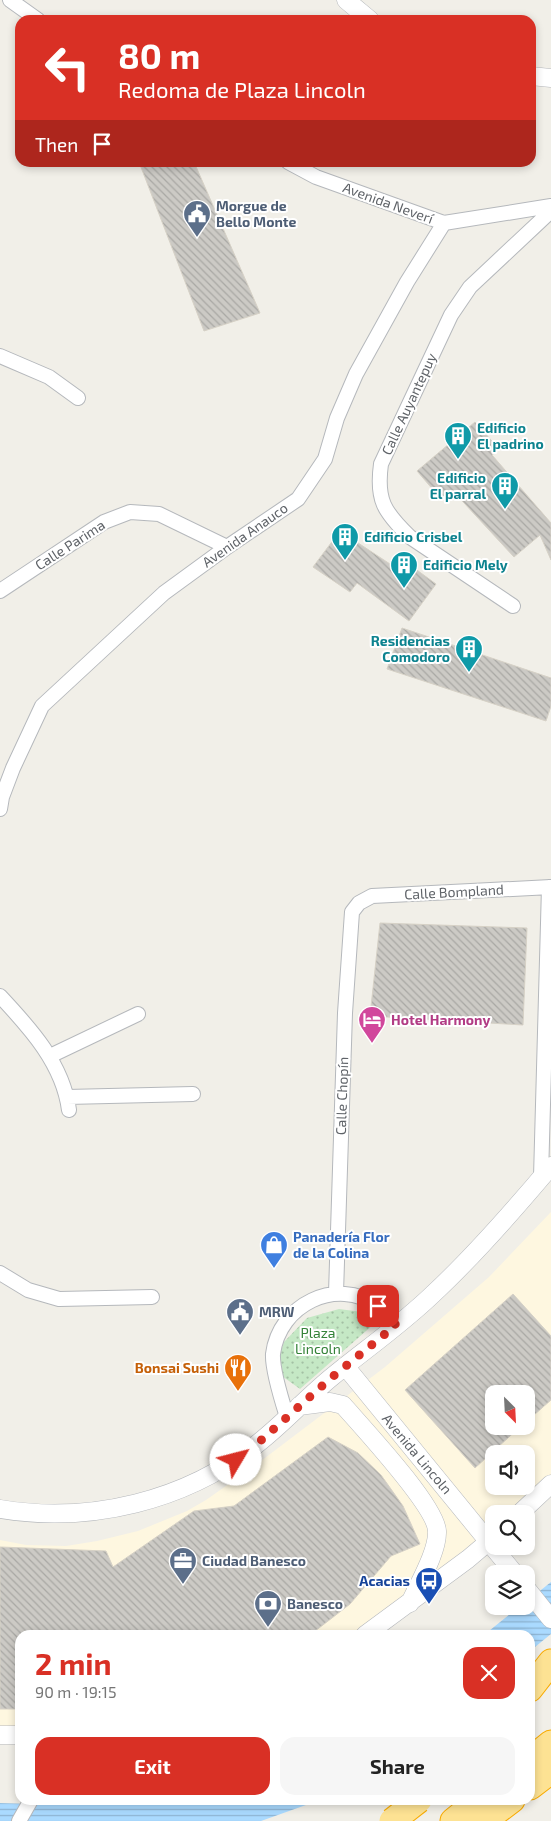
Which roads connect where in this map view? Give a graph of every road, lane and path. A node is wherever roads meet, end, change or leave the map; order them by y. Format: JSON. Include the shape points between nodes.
{"nodes":[{"id":1,"x":10,"y":0,"type":"edge"},
{"id":2,"x":346,"y":0,"type":"edge"},
{"id":3,"x":31,"y":15,"type":"edge"},
{"id":4,"x":364,"y":15,"type":"edge"},
{"id":5,"x":536,"y":76,"type":"edge"},
{"id":6,"x":551,"y":78,"type":"edge"},
{"id":7,"x":297,"y":167,"type":"edge"},
{"id":8,"x":551,"y":206,"type":"edge"},
{"id":9,"x":551,"y":211,"type":"edge"},
{"id":10,"x":444,"y":223,"type":"junction"},
{"id":11,"x":0,"y":356,"type":"edge"},
{"id":12,"x":78,"y":398,"type":"dead end"},
{"id":13,"x":227,"y":547,"type":"junction"},
{"id":14,"x":0,"y":591,"type":"edge"},
{"id":15,"x":513,"y":606,"type":"dead end"},
{"id":16,"x":0,"y":809,"type":"edge"},
{"id":17,"x":550,"y":887,"type":"edge"},
{"id":18,"x":359,"y":903,"type":"joint"},
{"id":19,"x":0,"y":996,"type":"edge"},
{"id":20,"x":138,"y":1014,"type":"dead end"},
{"id":21,"x":50,"y":1056,"type":"junction"},
{"id":22,"x":192,"y":1094,"type":"dead end"},
{"id":23,"x":547,"y":1100,"type":"edge"},
{"id":24,"x":546,"y":1172,"type":"edge"},
{"id":25,"x":0,"y":1273,"type":"edge"},
{"id":26,"x":336,"y":1293,"type":"junction"},
{"id":27,"x":152,"y":1297,"type":"dead end"},
{"id":28,"x":396,"y":1325,"type":"junction"},
{"id":29,"x":345,"y":1366,"type":"junction"},
{"id":30,"x":293,"y":1412,"type":"junction"},
{"id":31,"x":551,"y":1484,"type":"edge"},
{"id":32,"x":529,"y":1505,"type":"edge"},
{"id":33,"x":0,"y":1509,"type":"edge"},
{"id":34,"x":485,"y":1532,"type":"edge"},
{"id":35,"x":485,"y":1544,"type":"edge"},
{"id":36,"x":535,"y":1599,"type":"edge"},
{"id":37,"x":410,"y":1602,"type":"junction"},
{"id":38,"x":551,"y":1619,"type":"edge"},
{"id":39,"x":371,"y":1630,"type":"edge"},
{"id":40,"x":551,"y":1662,"type":"edge"},
{"id":41,"x":535,"y":1683,"type":"edge"},
{"id":42,"x":551,"y":1724,"type":"edge"},
{"id":43,"x":0,"y":1735,"type":"edge"},
{"id":44,"x":15,"y":1735,"type":"edge"},
{"id":45,"x":535,"y":1736,"type":"edge"},
{"id":46,"x":551,"y":1743,"type":"edge"},
{"id":47,"x":535,"y":1756,"type":"edge"},
{"id":48,"x":551,"y":1771,"type":"edge"},
{"id":49,"x":535,"y":1783,"type":"edge"},
{"id":50,"x":28,"y":1805,"type":"edge"},
{"id":51,"x":404,"y":1805,"type":"edge"},
{"id":52,"x":413,"y":1805,"type":"edge"},
{"id":53,"x":473,"y":1805,"type":"edge"},
{"id":54,"x":505,"y":1805,"type":"edge"},
{"id":55,"x":19,"y":1821,"type":"edge"},
{"id":56,"x":392,"y":1821,"type":"edge"},
{"id":57,"x":406,"y":1821,"type":"edge"},
{"id":58,"x":453,"y":1821,"type":"edge"},
{"id":59,"x":484,"y":1821,"type":"edge"}],
"edges":[{"from":1,"to":3,"type":"street"},
{"from":2,"to":4,"type":"street"},
{"from":5,"to":6,"type":"street"},
{"from":7,"to":10,"type":"street","name":"Avenida Neverí","via":[[316,177]]},
{"from":8,"to":10,"type":"street","name":"Avenida Neverí"},
{"from":9,"to":15,"type":"street","name":"Calle Auyantepuy","via":[[470,287],[451,315],[381,464],[378,483],[383,505],[410,537]]},
{"from":10,"to":13,"type":"street","name":"Avenida Anauco","via":[[356,374],[337,418],[325,459],[298,499]]},
{"from":11,"to":12,"type":"street","via":[[49,377]]},
{"from":13,"to":14,"type":"street","name":"Calle Parima","via":[[159,514],[130,512],[104,522]]},
{"from":13,"to":16,"type":"street","name":"Avenida Anauco","via":[[164,593],[42,706],[13,768]]},
{"from":17,"to":18,"type":"street","name":"Calle Bompland","via":[[372,896]]},
{"from":17,"to":23,"type":"street"},
{"from":18,"to":26,"type":"street","name":"Calle Chopín","via":[[352,912],[345,1013]]},
{"from":19,"to":21,"type":"street"},
{"from":20,"to":21,"type":"street"},
{"from":21,"to":22,"type":"street","via":[[68,1103]]},
{"from":23,"to":24,"type":"street"},
{"from":24,"to":28,"type":"street","via":[[466,1261]]},
{"from":25,"to":27,"type":"street","via":[[28,1290],[59,1299]]},
{"from":26,"to":28,"type":"street","via":[[372,1302]]},
{"from":26,"to":30,"type":"street","via":[[310,1300],[297,1308],[283,1325],[276,1343],[274,1368]]},
{"from":28,"to":29,"type":"street"},
{"from":29,"to":30,"type":"street"},
{"from":29,"to":34,"type":"street","name":"Avenida Lincoln"},
{"from":30,"to":33,"type":"street","via":[[236,1460],[177,1490],[135,1504],[77,1513],[46,1514]]},
{"from":30,"to":37,"type":"street","via":[[330,1402],[344,1405],[423,1500],[434,1520],[436,1539],[432,1557]]},
{"from":31,"to":32,"type":"street"},
{"from":35,"to":37,"type":"street"},
{"from":36,"to":38,"type":"street"},
{"from":37,"to":39,"type":"street"},
{"from":40,"to":41,"type":"highway"},
{"from":42,"to":45,"type":"highway"},
{"from":43,"to":44,"type":"street"},
{"from":46,"to":47,"type":"highway"},
{"from":48,"to":49,"type":"highway"},
{"from":50,"to":55,"type":"street"},
{"from":51,"to":57,"type":"highway"},
{"from":52,"to":56,"type":"highway","bridge":true},
{"from":53,"to":58,"type":"highway"},
{"from":54,"to":59,"type":"highway"}]}
